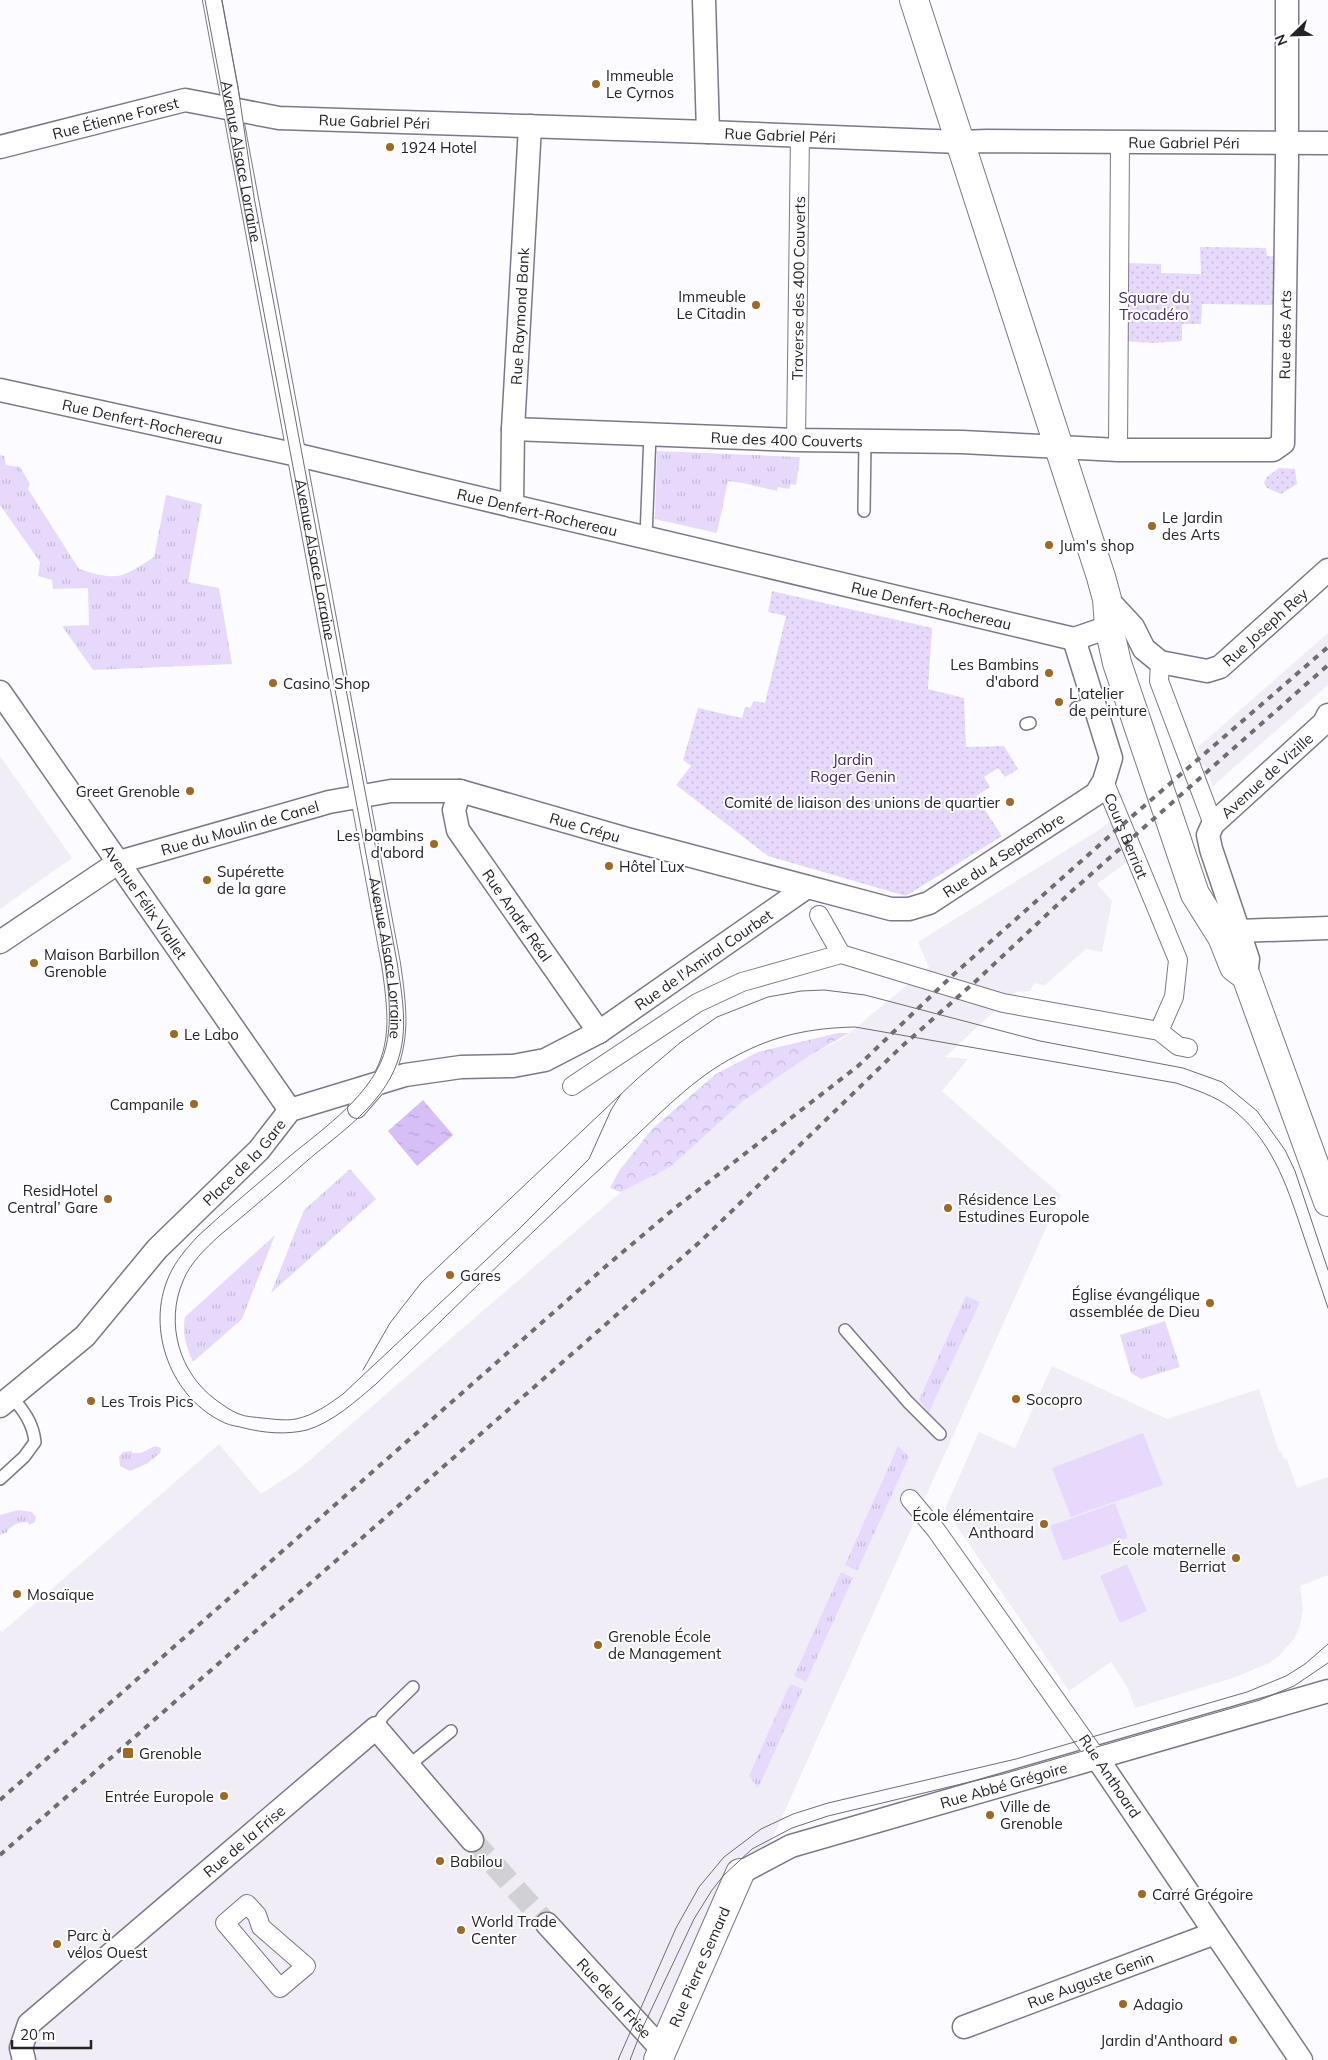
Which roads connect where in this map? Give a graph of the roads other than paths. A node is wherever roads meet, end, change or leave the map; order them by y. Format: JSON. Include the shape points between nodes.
{"nodes":[{"id":1,"x":212,"y":0,"type":"edge"},
{"id":2,"x":704,"y":0,"type":"edge"},
{"id":3,"x":914,"y":0,"type":"edge"},
{"id":4,"x":1286,"y":0,"type":"edge"},
{"id":5,"x":232,"y":108,"type":"junction"},
{"id":6,"x":530,"y":126,"type":"junction"},
{"id":7,"x":708,"y":132,"type":"junction"},
{"id":8,"x":800,"y":135,"type":"junction"},
{"id":9,"x":960,"y":142,"type":"junction"},
{"id":10,"x":1120,"y":142,"type":"junction"},
{"id":11,"x":1286,"y":143,"type":"junction"},
{"id":12,"x":1328,"y":143,"type":"edge"},
{"id":13,"x":0,"y":147,"type":"edge"},
{"id":14,"x":0,"y":390,"type":"edge"},
{"id":15,"x":513,"y":429,"type":"junction"},
{"id":16,"x":650,"y":434,"type":"junction"},
{"id":17,"x":796,"y":440,"type":"junction"},
{"id":18,"x":865,"y":441,"type":"junction"},
{"id":19,"x":1060,"y":448,"type":"junction"},
{"id":20,"x":1118,"y":450,"type":"junction"},
{"id":21,"x":296,"y":454,"type":"junction"},
{"id":22,"x":512,"y":506,"type":"junction"},
{"id":23,"x":864,"y":511,"type":"dead end"},
{"id":24,"x":646,"y":538,"type":"junction"},
{"id":25,"x":1328,"y":570,"type":"edge"},
{"id":26,"x":1107,"y":599,"type":"junction"},
{"id":27,"x":1109,"y":627,"type":"junction"},
{"id":28,"x":1074,"y":640,"type":"junction"},
{"id":29,"x":1160,"y":662,"type":"junction"},
{"id":30,"x":0,"y":692,"type":"edge"},
{"id":31,"x":1328,"y":716,"type":"edge"},
{"id":32,"x":1104,"y":781,"type":"junction"},
{"id":33,"x":460,"y":791,"type":"junction"},
{"id":34,"x":360,"y":797,"type":"junction"},
{"id":35,"x":1210,"y":829,"type":"junction"},
{"id":36,"x":119,"y":862,"type":"junction"},
{"id":37,"x":807,"y":887,"type":"junction"},
{"id":38,"x":819,"y":915,"type":"dead end"},
{"id":39,"x":1328,"y":928,"type":"edge"},
{"id":40,"x":1238,"y":931,"type":"junction"},
{"id":41,"x":0,"y":942,"type":"edge"},
{"id":42,"x":841,"y":954,"type":"junction"},
{"id":43,"x":1246,"y":976,"type":"junction"},
{"id":44,"x":1159,"y":1031,"type":"junction"},
{"id":45,"x":599,"y":1032,"type":"junction"},
{"id":46,"x":1188,"y":1048,"type":"dead end"},
{"id":47,"x":380,"y":1082,"type":"junction"},
{"id":48,"x":572,"y":1086,"type":"dead end"},
{"id":49,"x":357,"y":1109,"type":"dead end"},
{"id":50,"x":290,"y":1110,"type":"junction"},
{"id":51,"x":1328,"y":1202,"type":"edge"},
{"id":52,"x":845,"y":1330,"type":"dead end"},
{"id":53,"x":4,"y":1395,"type":"edge"},
{"id":54,"x":940,"y":1434,"type":"dead end"},
{"id":55,"x":0,"y":1480,"type":"edge"},
{"id":56,"x":910,"y":1500,"type":"dead end"},
{"id":57,"x":412,"y":1687,"type":"dead end"},
{"id":58,"x":1328,"y":1691,"type":"edge"},
{"id":59,"x":376,"y":1728,"type":"junction"},
{"id":60,"x":452,"y":1731,"type":"dead end"},
{"id":61,"x":1097,"y":1758,"type":"junction"},
{"id":62,"x":408,"y":1766,"type":"junction"},
{"id":63,"x":472,"y":1840,"type":"tunnel mouth"},
{"id":64,"x":740,"y":1873,"type":"joint"},
{"id":65,"x":547,"y":1924,"type":"tunnel mouth"},
{"id":66,"x":1215,"y":1932,"type":"junction"},
{"id":67,"x":273,"y":1981,"type":"joint"},
{"id":68,"x":964,"y":2027,"type":"dead end"},
{"id":69,"x":661,"y":2054,"type":"edge"},
{"id":70,"x":24,"y":2060,"type":"edge"},
{"id":71,"x":1301,"y":2060,"type":"edge"}],
"edges":[{"from":1,"to":5,"type":"street","name":"Avenue Alsace Lorraine"},
{"from":2,"to":7,"type":"street"},
{"from":3,"to":9,"type":"street"},
{"from":4,"to":11,"type":"street","name":"Rue des Arts"},
{"from":5,"to":6,"type":"street","name":"Rue Gabriel Péri","via":[[279,118]]},
{"from":5,"to":13,"type":"street","name":"Rue Étienne Forest","via":[[185,100]]},
{"from":5,"to":21,"type":"street","name":"Avenue Alsace Lorraine"},
{"from":6,"to":7,"type":"street","name":"Rue Gabriel Péri"},
{"from":6,"to":15,"type":"street","name":"Rue Raymond Bank"},
{"from":7,"to":8,"type":"street","name":"Rue Gabriel Péri"},
{"from":8,"to":9,"type":"street","name":"Rue Gabriel Péri"},
{"from":8,"to":17,"type":"street","name":"Traverse des 400 Couverts"},
{"from":9,"to":10,"type":"street","name":"Rue Gabriel Péri"},
{"from":9,"to":19,"type":"street"},
{"from":10,"to":11,"type":"street","name":"Rue Gabriel Péri"},
{"from":10,"to":20,"type":"street"},
{"from":11,"to":12,"type":"street","name":"Rue Gabriel Péri"},
{"from":11,"to":20,"type":"street","name":"Rue des Arts","via":[[1283,444],[1273,450]]},
{"from":14,"to":21,"type":"street","name":"Rue Denfert-Rochereau"},
{"from":15,"to":16,"type":"street","name":"Rue des 400 Couverts"},
{"from":15,"to":22,"type":"street","name":"Rue Raymond Bank"},
{"from":16,"to":17,"type":"street","name":"Rue des 400 Couverts"},
{"from":16,"to":24,"type":"lane"},
{"from":17,"to":18,"type":"street","name":"Rue des 400 Couverts"},
{"from":18,"to":19,"type":"street","name":"Rue des 400 Couverts"},
{"from":18,"to":23,"type":"lane"},
{"from":19,"to":20,"type":"street","name":"Rue des Arts"},
{"from":19,"to":26,"type":"street"},
{"from":21,"to":22,"type":"street","name":"Rue Denfert-Rochereau"},
{"from":21,"to":34,"type":"street","name":"Avenue Alsace Lorraine"},
{"from":22,"to":24,"type":"street","name":"Rue Denfert-Rochereau"},
{"from":24,"to":28,"type":"street","name":"Rue Denfert-Rochereau"},
{"from":25,"to":29,"type":"street","name":"Rue Joseph Rey","via":[[1220,667],[1207,671]]},
{"from":26,"to":27,"type":"street"},
{"from":26,"to":29,"type":"street","via":[[1134,627],[1144,649]]},
{"from":27,"to":28,"type":"street"},
{"from":27,"to":43,"type":"street","via":[[1117,663],[1195,894],[1222,937],[1234,967]]},
{"from":28,"to":32,"type":"street","name":"Cours Berriat","via":[[1085,705],[1111,758]]},
{"from":29,"to":35,"type":"street","via":[[1159,681]]},
{"from":30,"to":36,"type":"street","name":"Avenue Félix Viallet"},
{"from":31,"to":35,"type":"street","name":"Avenue de Vizille"},
{"from":32,"to":37,"type":"street","name":"Rue du 4 Septembre","via":[[1096,794],[929,903],[909,909],[891,909]]},
{"from":32,"to":44,"type":"street","name":"Cours Berriat","via":[[1178,960],[1174,998]]},
{"from":33,"to":34,"type":"street","name":"Rue Crépu","via":[[391,791]]},
{"from":33,"to":37,"type":"street","name":"Rue Crépu"},
{"from":33,"to":45,"type":"street","name":"Rue André Réal","via":[[454,810],[458,830]]},
{"from":34,"to":36,"type":"street","name":"Rue du Moulin de Canel","via":[[329,802]]},
{"from":34,"to":47,"type":"street","name":"Avenue Alsace Lorraine","via":[[398,1011],[394,1046]]},
{"from":35,"to":40,"type":"street","via":[[1210,849]]},
{"from":36,"to":41,"type":"street","name":"Rue du Moulin de Canel"},
{"from":36,"to":50,"type":"street","name":"Avenue Félix Viallet"},
{"from":37,"to":45,"type":"street","name":"Rue de l'Amiral Courbet"},
{"from":38,"to":42,"type":"street"},
{"from":39,"to":40,"type":"street"},
{"from":40,"to":43,"type":"street","via":[[1248,959]]},
{"from":42,"to":44,"type":"street","via":[[1003,1003]]},
{"from":42,"to":48,"type":"street","via":[[742,982],[697,1003]]},
{"from":43,"to":51,"type":"street"},
{"from":44,"to":46,"type":"street","via":[[1178,1046]]},
{"from":45,"to":47,"type":"street","name":"Place de la Gare","via":[[545,1060],[513,1066],[461,1067]]},
{"from":47,"to":49,"type":"street","name":"Avenue Alsace Lorraine"},
{"from":47,"to":50,"type":"street","name":"Place de la Gare"},
{"from":50,"to":53,"type":"street","name":"Place de la Gare","via":[[259,1150],[157,1249],[85,1336]]},
{"from":52,"to":54,"type":"lane"},
{"from":53,"to":55,"type":"lane","via":[[24,1411],[34,1428],[35,1442]]},
{"from":56,"to":61,"type":"street","name":"Rue Anthoard","via":[[942,1538]]},
{"from":57,"to":59,"type":"lane","via":[[383,1716]]},
{"from":58,"to":61,"type":"street","name":"Rue Abbé Grégoire"},
{"from":59,"to":62,"type":"street"},
{"from":59,"to":70,"type":"street","name":"Rue de la Frise","via":[[28,2024],[21,2048]]},
{"from":60,"to":62,"type":"lane"},
{"from":61,"to":64,"type":"street","name":"Rue Abbé Grégoire","via":[[791,1846]]},
{"from":61,"to":66,"type":"street","name":"Rue Anthoard"},
{"from":62,"to":63,"type":"street"},
{"from":64,"to":69,"type":"street","name":"Rue Pierre Semard"},
{"from":65,"to":69,"type":"street","name":"Rue de la Frise","via":[[657,2044]]},
{"from":66,"to":68,"type":"street","name":"Rue Auguste Genin"},
{"from":66,"to":71,"type":"street","name":"Rue Anthoard"},
{"from":67,"to":67,"type":"street","via":[[280,1988],[306,1966],[261,1927],[257,1914],[247,1904],[225,1923]]}]}
